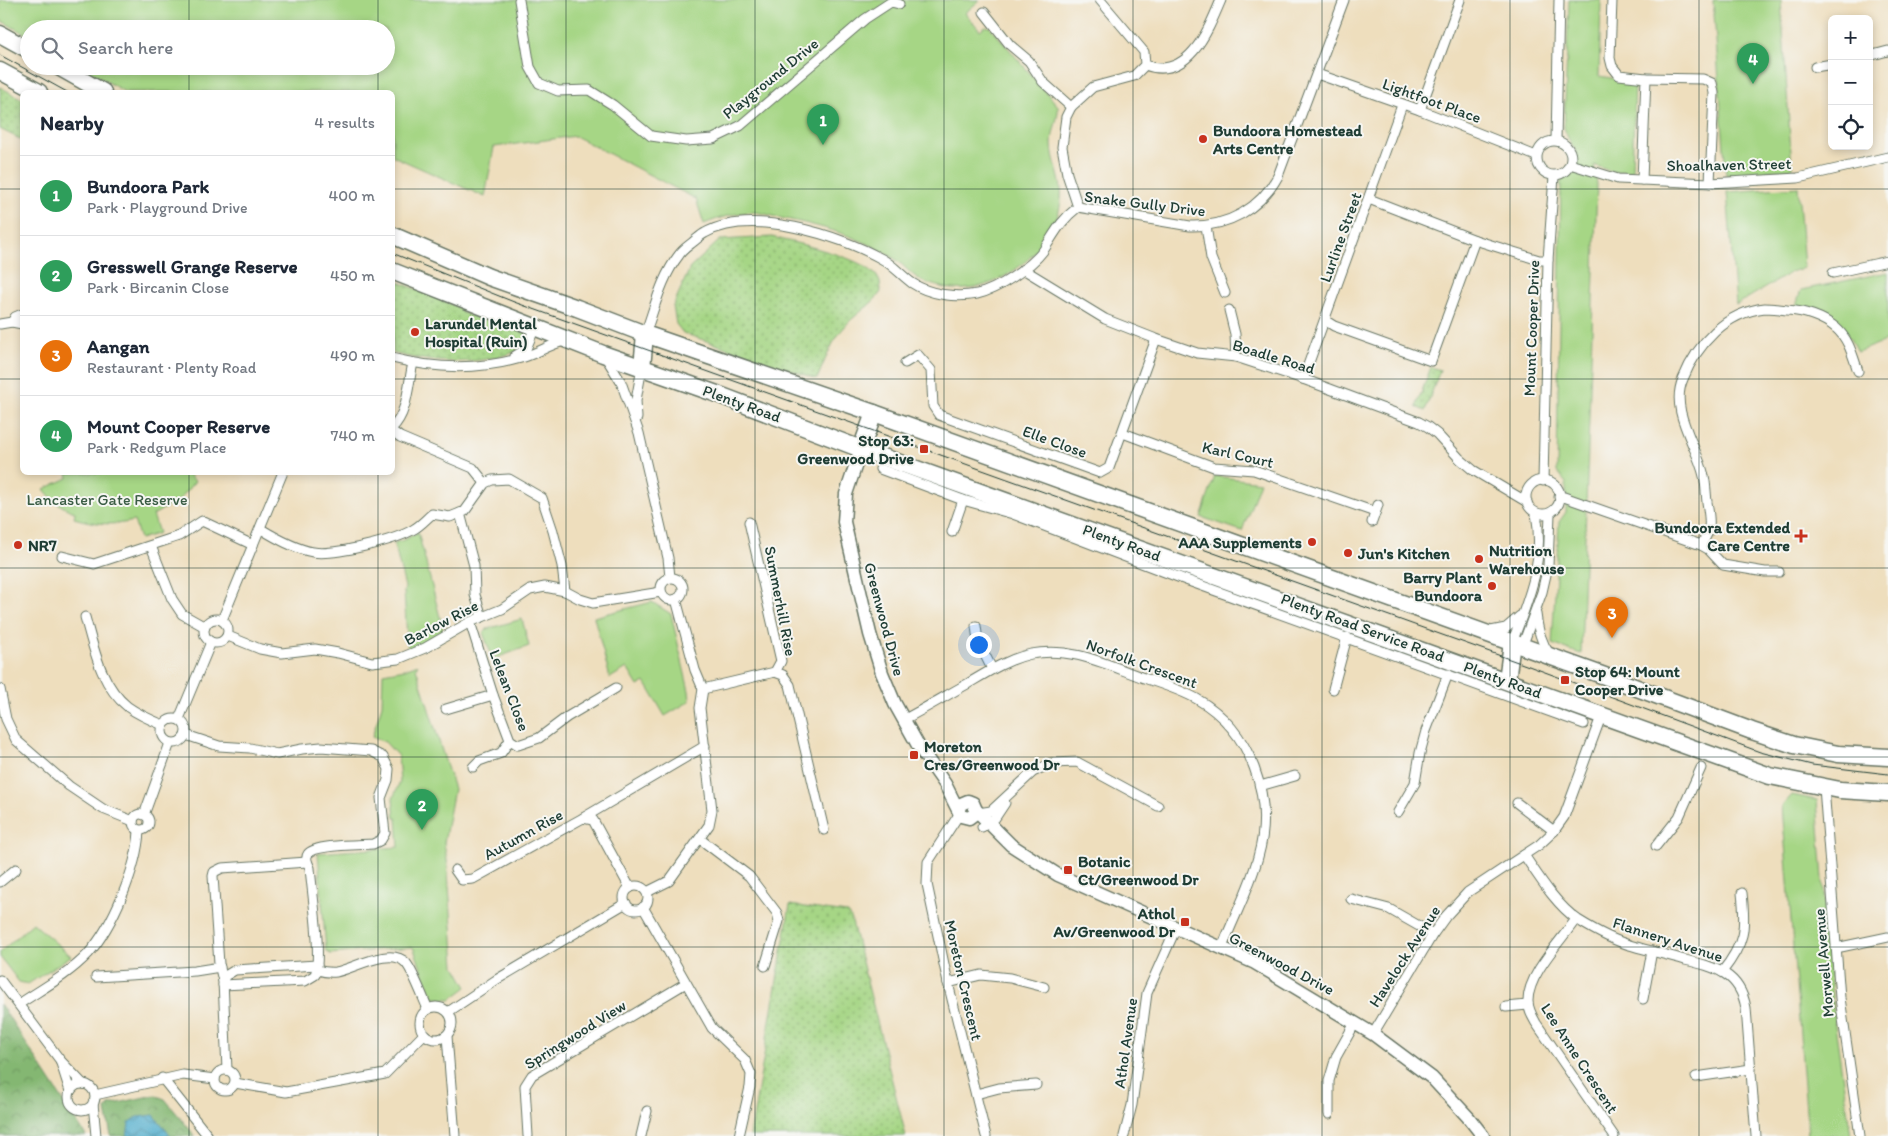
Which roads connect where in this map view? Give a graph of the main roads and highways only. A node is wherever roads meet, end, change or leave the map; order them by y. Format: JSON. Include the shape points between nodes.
{"nodes":[{"id":1,"x":0,"y":34,"type":"edge"},
{"id":2,"x":20,"y":45,"type":"edge"},
{"id":3,"x":0,"y":71,"type":"edge"},
{"id":4,"x":67,"y":75,"type":"edge"},
{"id":5,"x":79,"y":85,"type":"edge"},
{"id":6,"x":35,"y":90,"type":"edge"},
{"id":7,"x":96,"y":90,"type":"edge"},
{"id":8,"x":395,"y":236,"type":"edge"},
{"id":9,"x":395,"y":272,"type":"edge"},
{"id":10,"x":645,"y":334,"type":"junction"},
{"id":11,"x":642,"y":368,"type":"junction"},
{"id":12,"x":874,"y":413,"type":"junction"},
{"id":13,"x":861,"y":449,"type":"junction"},
{"id":14,"x":1517,"y":645,"type":"junction"},
{"id":15,"x":1506,"y":680,"type":"junction"},
{"id":16,"x":1888,"y":757,"type":"edge"},
{"id":17,"x":1888,"y":793,"type":"edge"}],
"edges":[{"from":1,"to":2,"type":"highway"},
{"from":3,"to":6,"type":"highway"},
{"from":4,"to":5,"type":"highway"},
{"from":5,"to":7,"type":"highway"},
{"from":8,"to":10,"type":"highway","name":"Plenty Road","via":[[489,277]]},
{"from":9,"to":11,"type":"highway","name":"Plenty Road"},
{"from":10,"to":11,"type":"highway"},
{"from":10,"to":12,"type":"highway","name":"Plenty Road"},
{"from":11,"to":13,"type":"highway","name":"Plenty Road"},
{"from":12,"to":13,"type":"highway"},
{"from":12,"to":14,"type":"highway","name":"Plenty Road"},
{"from":13,"to":15,"type":"highway","name":"Plenty Road","via":[[1271,602]]},
{"from":14,"to":15,"type":"highway"},
{"from":14,"to":16,"type":"highway","name":"Plenty Road","via":[[1794,745],[1838,754]]},
{"from":15,"to":17,"type":"highway","name":"Plenty Road","via":[[1770,776],[1824,787]]}]}
